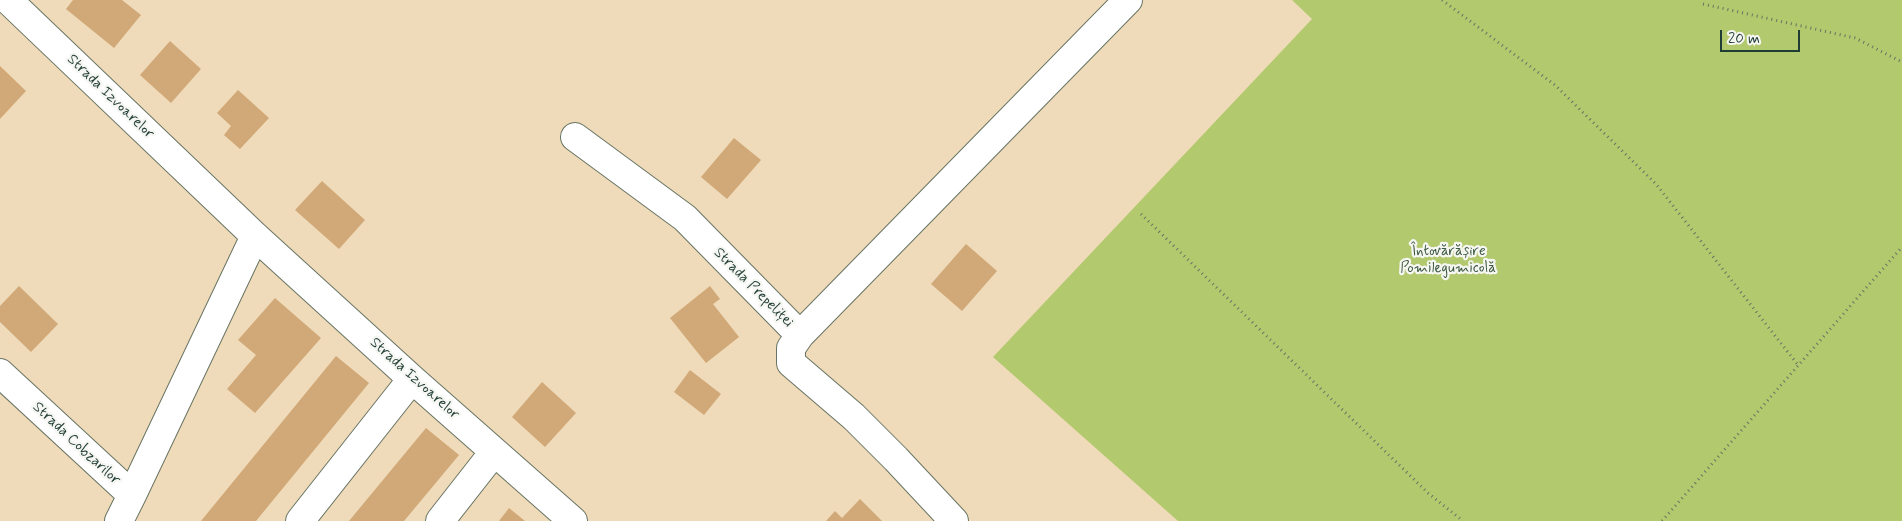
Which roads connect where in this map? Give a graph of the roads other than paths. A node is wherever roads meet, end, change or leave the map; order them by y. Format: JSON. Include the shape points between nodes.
{"nodes":[{"id":1,"x":8,"y":0,"type":"edge"},
{"id":2,"x":1128,"y":0,"type":"edge"},
{"id":3,"x":575,"y":137,"type":"dead end"},
{"id":4,"x":255,"y":236,"type":"junction"},
{"id":5,"x":800,"y":335,"type":"junction"},
{"id":6,"x":0,"y":374,"type":"edge"},
{"id":7,"x":412,"y":379,"type":"junction"},
{"id":8,"x":494,"y":452,"type":"junction"},
{"id":9,"x":132,"y":495,"type":"junction"},
{"id":10,"x":119,"y":521,"type":"edge"},
{"id":11,"x":300,"y":521,"type":"edge"},
{"id":12,"x":440,"y":521,"type":"edge"},
{"id":13,"x":573,"y":521,"type":"edge"},
{"id":14,"x":954,"y":521,"type":"edge"}],
"edges":[{"from":1,"to":4,"type":"street","name":"Strada Izvoarelor"},
{"from":2,"to":5,"type":"street"},
{"from":3,"to":5,"type":"street","name":"Strada Prepeliței","via":[[685,218]]},
{"from":4,"to":7,"type":"street","name":"Strada Izvoarelor"},
{"from":4,"to":9,"type":"street"},
{"from":5,"to":14,"type":"street","name":"Strada Prepeliței","via":[[791,348],[791,363],[861,424]]},
{"from":6,"to":9,"type":"street","name":"Strada Cobzarilor"},
{"from":7,"to":8,"type":"street","name":"Strada Izvoarelor"},
{"from":7,"to":11,"type":"street"},
{"from":8,"to":12,"type":"street"},
{"from":8,"to":13,"type":"street","name":"Strada Izvoarelor"},
{"from":9,"to":10,"type":"street","name":"Strada Cobzarilor"}]}
